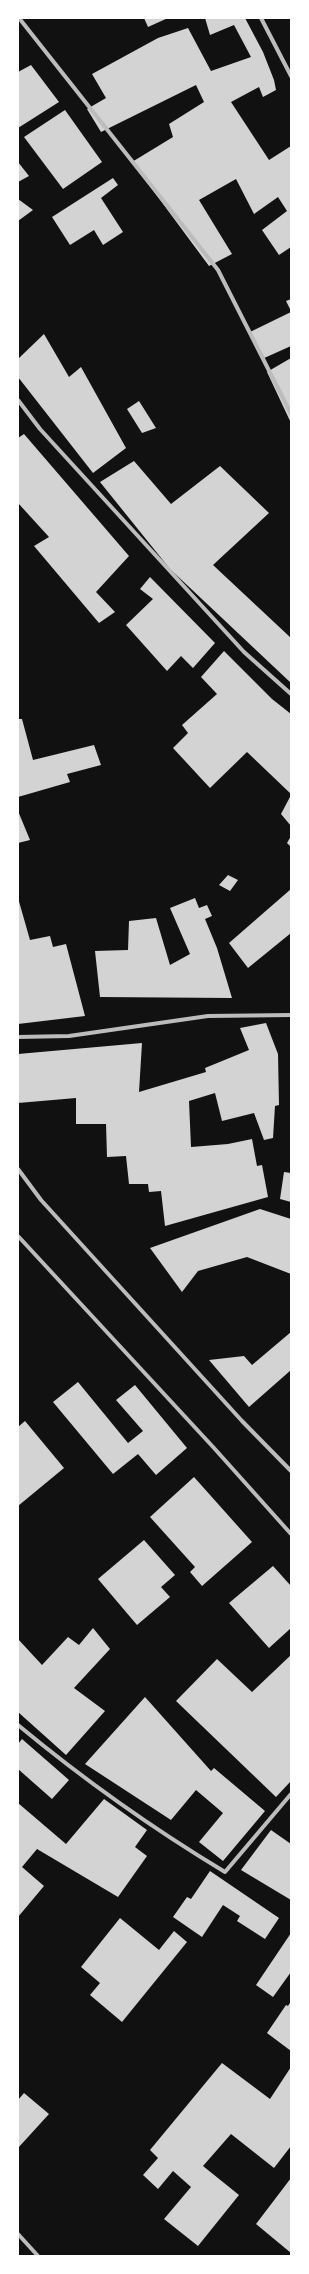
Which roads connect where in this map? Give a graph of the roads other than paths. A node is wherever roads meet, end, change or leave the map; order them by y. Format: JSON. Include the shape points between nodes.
{"nodes":[{"id":1,"x":19,"y":18,"type":"edge"},
{"id":2,"x":261,"y":18,"type":"edge"},
{"id":3,"x":291,"y":76,"type":"edge"},
{"id":4,"x":18,"y":400,"type":"edge"},
{"id":5,"x":291,"y":414,"type":"edge"},
{"id":6,"x":291,"y":694,"type":"edge"},
{"id":7,"x":291,"y":1015,"type":"edge"},
{"id":8,"x":18,"y":1036,"type":"edge"},
{"id":9,"x":18,"y":1169,"type":"edge"},
{"id":10,"x":18,"y":1236,"type":"edge"},
{"id":11,"x":291,"y":1471,"type":"edge"},
{"id":12,"x":291,"y":1534,"type":"edge"},
{"id":13,"x":18,"y":1725,"type":"edge"},
{"id":14,"x":291,"y":1794,"type":"edge"},
{"id":15,"x":18,"y":2234,"type":"edge"},
{"id":16,"x":38,"y":2256,"type":"edge"}],
"edges":[{"from":1,"to":5,"type":"street","via":[[218,270]]},
{"from":2,"to":3,"type":"street"},
{"from":4,"to":6,"type":"street","via":[[40,429],[244,652]]},
{"from":7,"to":8,"type":"street","via":[[208,1016],[69,1036]]},
{"from":9,"to":11,"type":"street","via":[[62,1224],[242,1422]]},
{"from":10,"to":12,"type":"street"},
{"from":13,"to":14,"type":"street","via":[[71,1768],[185,1848],[225,1872]]},
{"from":15,"to":16,"type":"street"}]}
